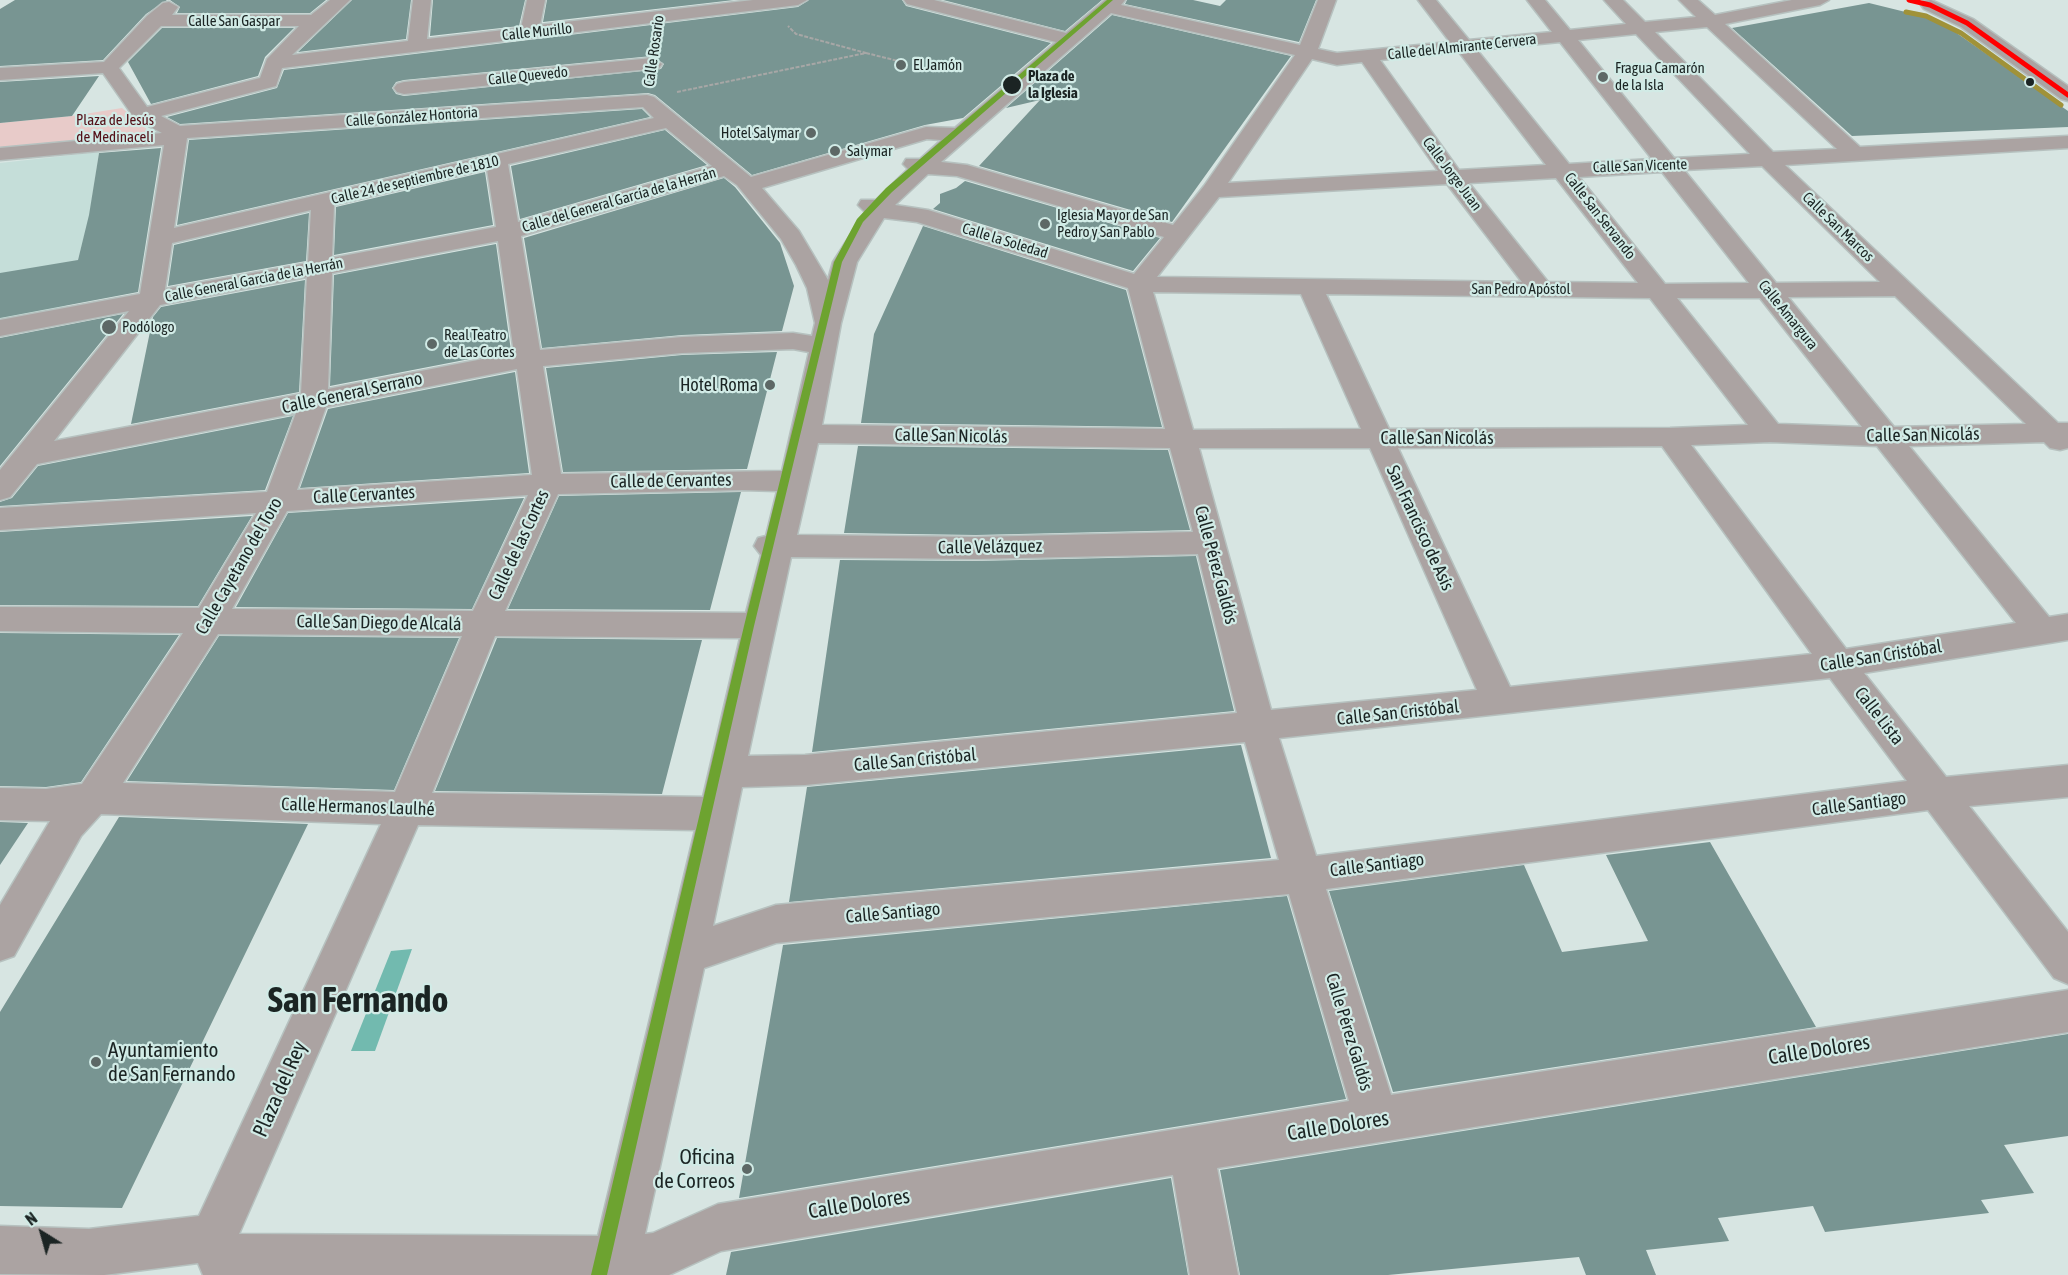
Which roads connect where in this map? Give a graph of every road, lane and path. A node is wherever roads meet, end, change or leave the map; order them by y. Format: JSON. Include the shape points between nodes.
{"nodes":[{"id":1,"x":176,"y":0,"type":"edge"},
{"id":2,"x":341,"y":0,"type":"edge"},
{"id":3,"x":422,"y":0,"type":"edge"},
{"id":4,"x":536,"y":0,"type":"edge"},
{"id":5,"x":798,"y":0,"type":"edge"},
{"id":6,"x":913,"y":0,"type":"edge"},
{"id":7,"x":1327,"y":0,"type":"edge"},
{"id":8,"x":1427,"y":0,"type":"edge"},
{"id":9,"x":1536,"y":0,"type":"edge"},
{"id":10,"x":1612,"y":0,"type":"edge"},
{"id":11,"x":1688,"y":0,"type":"edge"},
{"id":12,"x":1820,"y":0,"type":"edge"},
{"id":13,"x":1909,"y":0,"type":"edge"},
{"id":14,"x":1791,"y":2,"type":"edge"},
{"id":15,"x":1112,"y":4,"type":"edge"},
{"id":16,"x":1930,"y":5,"type":"junction"},
{"id":17,"x":660,"y":9,"type":"edge"},
{"id":18,"x":153,"y":20,"type":"junction"},
{"id":19,"x":315,"y":21,"type":"junction"},
{"id":20,"x":1711,"y":21,"type":"junction"},
{"id":21,"x":787,"y":25,"type":"dead end"},
{"id":22,"x":1642,"y":29,"type":"junction"},
{"id":23,"x":529,"y":33,"type":"junction"},
{"id":24,"x":1566,"y":37,"type":"junction"},
{"id":25,"x":1071,"y":40,"type":"junction"},
{"id":26,"x":417,"y":45,"type":"junction"},
{"id":27,"x":1466,"y":47,"type":"junction"},
{"id":28,"x":1307,"y":52,"type":"junction"},
{"id":29,"x":866,"y":53,"type":"junction"},
{"id":30,"x":1368,"y":57,"type":"junction"},
{"id":31,"x":274,"y":63,"type":"junction"},
{"id":32,"x":906,"y":63,"type":"dead end"},
{"id":33,"x":652,"y":64,"type":"junction"},
{"id":34,"x":109,"y":67,"type":"junction"},
{"id":35,"x":0,"y":74,"type":"edge"},
{"id":36,"x":2068,"y":80,"type":"edge"},
{"id":37,"x":404,"y":88,"type":"dead end"},
{"id":38,"x":677,"y":92,"type":"dead end"},
{"id":39,"x":2068,"y":95,"type":"edge"},
{"id":40,"x":647,"y":101,"type":"junction"},
{"id":41,"x":142,"y":115,"type":"junction"},
{"id":42,"x":669,"y":122,"type":"junction"},
{"id":43,"x":177,"y":135,"type":"junction"},
{"id":44,"x":959,"y":135,"type":"junction"},
{"id":45,"x":2068,"y":142,"type":"edge"},
{"id":46,"x":0,"y":154,"type":"edge"},
{"id":47,"x":1856,"y":155,"type":"junction"},
{"id":48,"x":497,"y":161,"type":"junction"},
{"id":49,"x":1769,"y":161,"type":"junction"},
{"id":50,"x":919,"y":165,"type":"junction"},
{"id":51,"x":1669,"y":165,"type":"junction"},
{"id":52,"x":729,"y":168,"type":"junction"},
{"id":53,"x":1563,"y":170,"type":"junction"},
{"id":54,"x":1452,"y":176,"type":"junction"},
{"id":55,"x":748,"y":185,"type":"junction"},
{"id":56,"x":1212,"y":191,"type":"junction"},
{"id":57,"x":322,"y":201,"type":"junction"},
{"id":58,"x":873,"y":207,"type":"junction"},
{"id":59,"x":508,"y":232,"type":"junction"},
{"id":60,"x":1179,"y":234,"type":"junction"},
{"id":61,"x":161,"y":238,"type":"junction"},
{"id":62,"x":320,"y":267,"type":"junction"},
{"id":63,"x":1139,"y":285,"type":"junction"},
{"id":64,"x":1311,"y":288,"type":"junction"},
{"id":65,"x":1540,"y":288,"type":"junction"},
{"id":66,"x":1902,"y":288,"type":"junction"},
{"id":67,"x":1767,"y":290,"type":"junction"},
{"id":68,"x":1659,"y":291,"type":"junction"},
{"id":69,"x":151,"y":300,"type":"junction"},
{"id":70,"x":0,"y":328,"type":"edge"},
{"id":71,"x":826,"y":334,"type":"junction"},
{"id":72,"x":527,"y":359,"type":"junction"},
{"id":73,"x":314,"y":402,"type":"junction"},
{"id":74,"x":1770,"y":433,"type":"junction"},
{"id":75,"x":806,"y":434,"type":"junction"},
{"id":76,"x":1670,"y":437,"type":"junction"},
{"id":77,"x":1887,"y":437,"type":"junction"},
{"id":78,"x":1380,"y":438,"type":"junction"},
{"id":79,"x":2063,"y":438,"type":"edge"},
{"id":80,"x":1182,"y":439,"type":"junction"},
{"id":81,"x":26,"y":456,"type":"junction"},
{"id":82,"x":794,"y":482,"type":"junction"},
{"id":83,"x":548,"y":484,"type":"junction"},
{"id":84,"x":0,"y":490,"type":"edge"},
{"id":85,"x":279,"y":499,"type":"junction"},
{"id":86,"x":0,"y":519,"type":"edge"},
{"id":87,"x":1211,"y":543,"type":"junction"},
{"id":88,"x":774,"y":546,"type":"junction"},
{"id":89,"x":0,"y":619,"type":"edge"},
{"id":90,"x":209,"y":620,"type":"junction"},
{"id":91,"x":483,"y":624,"type":"junction"},
{"id":92,"x":759,"y":626,"type":"junction"},
{"id":93,"x":2054,"y":628,"type":"edge"},
{"id":94,"x":1838,"y":664,"type":"junction"},
{"id":95,"x":1500,"y":702,"type":"junction"},
{"id":96,"x":1258,"y":728,"type":"junction"},
{"id":97,"x":726,"y":772,"type":"junction"},
{"id":98,"x":2068,"y":781,"type":"edge"},
{"id":99,"x":1939,"y":794,"type":"junction"},
{"id":100,"x":93,"y":798,"type":"junction"},
{"id":101,"x":0,"y":804,"type":"edge"},
{"id":102,"x":407,"y":809,"type":"junction"},
{"id":103,"x":716,"y":814,"type":"junction"},
{"id":104,"x":1302,"y":875,"type":"junction"},
{"id":105,"x":0,"y":942,"type":"edge"},
{"id":106,"x":688,"y":950,"type":"junction"},
{"id":107,"x":2068,"y":964,"type":"edge"},
{"id":108,"x":2068,"y":1011,"type":"edge"},
{"id":109,"x":1376,"y":1119,"type":"junction"},
{"id":110,"x":1191,"y":1151,"type":"junction"},
{"id":111,"x":0,"y":1250,"type":"edge"},
{"id":112,"x":215,"y":1257,"type":"edge"},
{"id":113,"x":614,"y":1268,"type":"edge"},
{"id":114,"x":1214,"y":1275,"type":"edge"}],
"edges":[{"from":1,"to":18,"type":"street"},
{"from":2,"to":19,"type":"street"},
{"from":3,"to":26,"type":"street"},
{"from":4,"to":23,"type":"street"},
{"from":5,"to":17,"type":"street","name":"Calle Murillo"},
{"from":6,"to":25,"type":"street"},
{"from":7,"to":28,"type":"street"},
{"from":8,"to":27,"type":"street","name":"Calle San Servando"},
{"from":9,"to":24,"type":"street","name":"Calle Amargura"},
{"from":10,"to":22,"type":"street","name":"Calle San Marcos"},
{"from":11,"to":20,"type":"street"},
{"from":12,"to":14,"type":"street","name":"Calle del Almirante Cervera"},
{"from":13,"to":16,"type":"street"},
{"from":14,"to":20,"type":"street","name":"Calle del Almirante Cervera"},
{"from":15,"to":25,"type":"street"},
{"from":15,"to":28,"type":"street","name":"Calle del Almirante Cervera"},
{"from":16,"to":36,"type":"street","via":[[1971,4],[1984,22]]},
{"from":16,"to":39,"type":"street","via":[[1967,23]]},
{"from":17,"to":23,"type":"street","name":"Calle Murillo"},
{"from":17,"to":33,"type":"street","name":"Calle Rosario"},
{"from":18,"to":19,"type":"street","name":"Calle San Gaspar"},
{"from":18,"to":34,"type":"street"},
{"from":19,"to":31,"type":"street"},
{"from":20,"to":22,"type":"street","name":"Calle del Almirante Cervera"},
{"from":20,"to":47,"type":"street"},
{"from":21,"to":29,"type":"path","via":[[796,34]]},
{"from":22,"to":24,"type":"street","name":"Calle del Almirante Cervera"},
{"from":22,"to":49,"type":"street","name":"Calle San Marcos"},
{"from":23,"to":26,"type":"street","name":"Calle Murillo"},
{"from":24,"to":27,"type":"street","name":"Calle del Almirante Cervera"},
{"from":24,"to":51,"type":"street","name":"Calle Amargura"},
{"from":25,"to":44,"type":"street"},
{"from":26,"to":31,"type":"street","name":"Calle Murillo"},
{"from":27,"to":30,"type":"street","name":"Calle del Almirante Cervera"},
{"from":27,"to":53,"type":"street","name":"Calle San Servando"},
{"from":28,"to":30,"type":"street","name":"Calle del Almirante Cervera","via":[[1337,59]]},
{"from":28,"to":56,"type":"street"},
{"from":29,"to":32,"type":"path"},
{"from":29,"to":38,"type":"path"},
{"from":30,"to":54,"type":"street","name":"Calle Jorge Juan"},
{"from":31,"to":41,"type":"street","via":[[269,82]]},
{"from":33,"to":37,"type":"street","name":"Calle Quevedo"},
{"from":33,"to":40,"type":"street","name":"Calle Rosario"},
{"from":34,"to":35,"type":"street"},
{"from":34,"to":41,"type":"street"},
{"from":40,"to":42,"type":"street"},
{"from":40,"to":43,"type":"street","name":"Calle González Hontoria"},
{"from":41,"to":43,"type":"street"},
{"from":42,"to":48,"type":"street","name":"Calle 24 de septiembre de 1810"},
{"from":42,"to":52,"type":"street"},
{"from":43,"to":46,"type":"street","name":"Calle González Hontoria"},
{"from":43,"to":61,"type":"street"},
{"from":44,"to":50,"type":"street"},
{"from":44,"to":55,"type":"street","via":[[926,133]]},
{"from":45,"to":47,"type":"street","name":"Calle San Vicente"},
{"from":47,"to":49,"type":"street","name":"Calle San Vicente"},
{"from":48,"to":57,"type":"street","name":"Calle 24 de septiembre de 1810"},
{"from":48,"to":59,"type":"street","name":"Calle de las Cortes"},
{"from":49,"to":51,"type":"street","name":"Calle San Vicente"},
{"from":49,"to":66,"type":"street","name":"Calle San Marcos"},
{"from":50,"to":58,"type":"street"},
{"from":50,"to":60,"type":"street","via":[[959,170]]},
{"from":51,"to":53,"type":"street","name":"Calle San Vicente"},
{"from":51,"to":67,"type":"street","name":"Calle Amargura"},
{"from":52,"to":55,"type":"street"},
{"from":52,"to":59,"type":"street","name":"Calle del General García de la Herrán"},
{"from":53,"to":54,"type":"street","name":"Calle San Vicente"},
{"from":53,"to":68,"type":"street","name":"Calle San Servando"},
{"from":54,"to":56,"type":"street","name":"Calle San Vicente"},
{"from":54,"to":65,"type":"street","name":"Calle Jorge Juan"},
{"from":55,"to":71,"type":"street","via":[[791,236],[808,265],[819,288]]},
{"from":56,"to":60,"type":"street"},
{"from":57,"to":61,"type":"street","name":"Calle 24 de septiembre de 1810"},
{"from":57,"to":62,"type":"street","name":"Calle Cayetano del Toro"},
{"from":58,"to":63,"type":"street","name":"Calle la Soledad","via":[[920,215]]},
{"from":58,"to":71,"type":"street","via":[[845,262]]},
{"from":59,"to":62,"type":"street","name":"Calle General García de la Herrán"},
{"from":59,"to":72,"type":"street","name":"Calle de las Cortes"},
{"from":60,"to":63,"type":"street"},
{"from":61,"to":69,"type":"street"},
{"from":62,"to":69,"type":"street","name":"Calle General García de la Herrán"},
{"from":62,"to":73,"type":"street","name":"Calle Cayetano del Toro"},
{"from":63,"to":64,"type":"street","name":"San Pedro Apóstol"},
{"from":63,"to":80,"type":"street","name":"Calle Pérez Galdós"},
{"from":64,"to":65,"type":"street","name":"San Pedro Apóstol"},
{"from":64,"to":78,"type":"street","name":"San Francisco de Asís"},
{"from":65,"to":68,"type":"street","name":"San Pedro Apóstol"},
{"from":66,"to":67,"type":"street","name":"San Pedro Apóstol"},
{"from":66,"to":79,"type":"street","name":"Calle San Marcos"},
{"from":67,"to":68,"type":"street","name":"San Pedro Apóstol"},
{"from":67,"to":77,"type":"street","name":"Calle Amargura"},
{"from":68,"to":74,"type":"street","name":"Calle San Servando"},
{"from":69,"to":70,"type":"street","name":"Calle General García de la Herrán"},
{"from":69,"to":81,"type":"street"},
{"from":71,"to":72,"type":"street","name":"Calle General Serrano","via":[[793,341],[682,345]]},
{"from":71,"to":75,"type":"street"},
{"from":72,"to":73,"type":"street","name":"Calle General Serrano"},
{"from":72,"to":83,"type":"street","name":"Calle de las Cortes"},
{"from":73,"to":81,"type":"street","name":"Calle General Serrano"},
{"from":73,"to":85,"type":"street","name":"Calle Cayetano del Toro"},
{"from":74,"to":76,"type":"street","name":"Calle San Nicolás"},
{"from":74,"to":77,"type":"street","name":"Calle San Nicolás"},
{"from":75,"to":80,"type":"street","name":"Calle San Nicolás"},
{"from":75,"to":82,"type":"street"},
{"from":76,"to":78,"type":"street","name":"Calle San Nicolás"},
{"from":76,"to":94,"type":"street","name":"Calle Lista"},
{"from":77,"to":79,"type":"street","name":"Calle San Nicolás"},
{"from":77,"to":93,"type":"street","name":"Calle Amargura"},
{"from":78,"to":80,"type":"street","name":"Calle San Nicolás"},
{"from":78,"to":95,"type":"street","name":"San Francisco de Asís"},
{"from":80,"to":87,"type":"street","name":"Calle Pérez Galdós"},
{"from":81,"to":84,"type":"street"},
{"from":82,"to":83,"type":"street","name":"Calle de Cervantes"},
{"from":82,"to":88,"type":"street"},
{"from":83,"to":85,"type":"street","name":"Calle Cervantes"},
{"from":83,"to":91,"type":"street","name":"Calle de las Cortes"},
{"from":85,"to":86,"type":"street","name":"Calle Cervantes"},
{"from":85,"to":90,"type":"street","name":"Calle Cayetano del Toro"},
{"from":87,"to":88,"type":"street","name":"Calle Velázquez","via":[[976,548]]},
{"from":87,"to":96,"type":"street","name":"Calle Pérez Galdós"},
{"from":88,"to":92,"type":"street"},
{"from":89,"to":90,"type":"street","name":"Calle San Diego de Alcalá"},
{"from":90,"to":91,"type":"street","name":"Calle San Diego de Alcalá"},
{"from":90,"to":100,"type":"street","name":"Calle Cayetano del Toro"},
{"from":91,"to":92,"type":"street","name":"Calle San Diego de Alcalá"},
{"from":91,"to":102,"type":"street","name":"Calle de las Cortes"},
{"from":92,"to":97,"type":"street"},
{"from":93,"to":94,"type":"street","name":"Calle San Cristóbal"},
{"from":94,"to":95,"type":"street","name":"Calle San Cristóbal"},
{"from":94,"to":99,"type":"street","name":"Calle Lista"},
{"from":95,"to":96,"type":"street","name":"Calle San Cristóbal"},
{"from":96,"to":97,"type":"street","name":"Calle San Cristóbal","via":[[805,770]]},
{"from":96,"to":104,"type":"street","name":"Calle Pérez Galdós"},
{"from":97,"to":103,"type":"street"},
{"from":98,"to":99,"type":"street","name":"Calle Santiago"},
{"from":99,"to":104,"type":"street","name":"Calle Santiago"},
{"from":99,"to":107,"type":"street","name":"Calle Lista"},
{"from":100,"to":101,"type":"street","name":"Calle Hermanos Laulhé","via":[[46,805]]},
{"from":100,"to":102,"type":"street","name":"Calle Hermanos Laulhé"},
{"from":100,"to":105,"type":"street","name":"Calle Cayetano del Toro","via":[[68,824]]},
{"from":102,"to":103,"type":"street","name":"Calle Hermanos Laulhé"},
{"from":102,"to":112,"type":"street","name":"Plaza del Rey"},
{"from":103,"to":106,"type":"street"},
{"from":104,"to":106,"type":"street","name":"Calle Santiago","via":[[776,924],[700,950]]},
{"from":104,"to":109,"type":"street","name":"Calle Pérez Galdós"},
{"from":106,"to":113,"type":"street"},
{"from":108,"to":109,"type":"street","name":"Calle Dolores"},
{"from":109,"to":110,"type":"street","name":"Calle Dolores"},
{"from":110,"to":113,"type":"street","name":"Calle Dolores","via":[[718,1228],[655,1257]]},
{"from":110,"to":114,"type":"street"},
{"from":111,"to":112,"type":"street","name":"Calle Dolores"},
{"from":112,"to":113,"type":"street","name":"Calle Dolores"}]}
